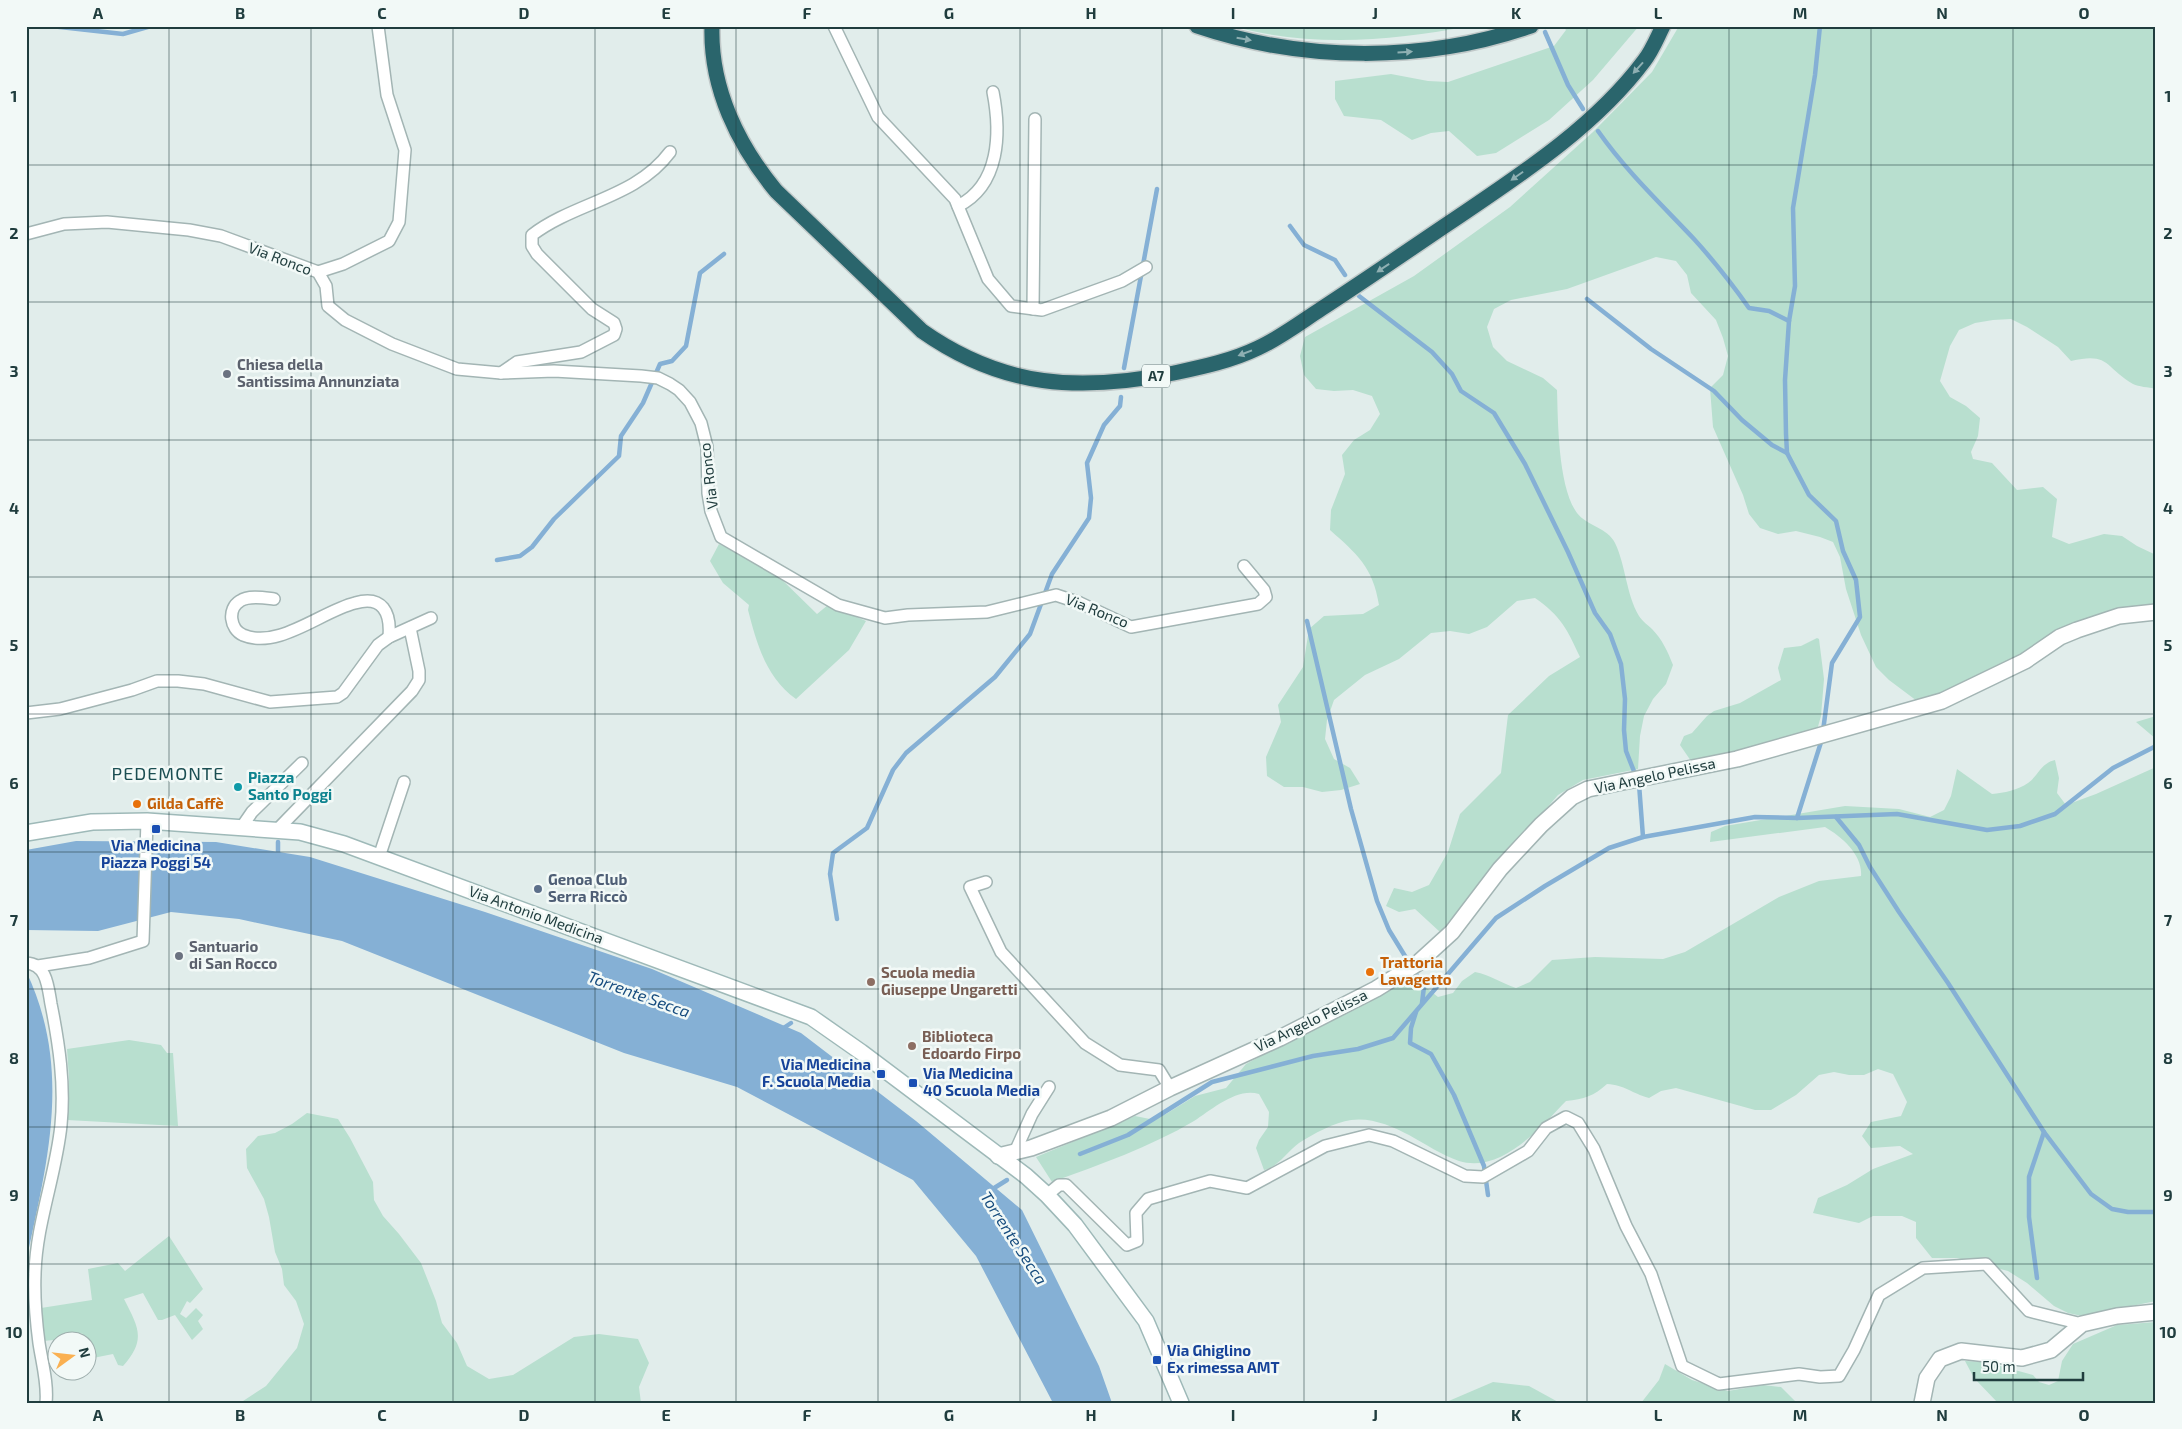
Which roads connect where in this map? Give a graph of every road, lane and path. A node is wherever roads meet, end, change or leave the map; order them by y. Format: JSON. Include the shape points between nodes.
{"nodes":[{"id":1,"x":378,"y":26,"type":"edge"},
{"id":2,"x":712,"y":26,"type":"edge"},
{"id":3,"x":834,"y":26,"type":"edge"},
{"id":4,"x":1197,"y":26,"type":"edge"},
{"id":5,"x":1531,"y":26,"type":"edge"},
{"id":6,"x":1663,"y":26,"type":"edge"},
{"id":7,"x":993,"y":92,"type":"dead end"},
{"id":8,"x":1035,"y":119,"type":"dead end"},
{"id":9,"x":670,"y":152,"type":"dead end"},
{"id":10,"x":958,"y":206,"type":"junction"},
{"id":11,"x":26,"y":234,"type":"edge"},
{"id":12,"x":1146,"y":267,"type":"dead end"},
{"id":13,"x":318,"y":272,"type":"junction"},
{"id":14,"x":1033,"y":309,"type":"junction"},
{"id":15,"x":502,"y":373,"type":"junction"},
{"id":16,"x":1244,"y":566,"type":"dead end"},
{"id":17,"x":274,"y":598,"type":"dead end"},
{"id":18,"x":2156,"y":612,"type":"edge"},
{"id":19,"x":431,"y":618,"type":"dead end"},
{"id":20,"x":410,"y":628,"type":"junction"},
{"id":21,"x":389,"y":637,"type":"junction"},
{"id":22,"x":26,"y":713,"type":"edge"},
{"id":23,"x":302,"y":763,"type":"dead end"},
{"id":24,"x":404,"y":782,"type":"dead end"},
{"id":25,"x":147,"y":825,"type":"junction"},
{"id":26,"x":241,"y":828,"type":"junction"},
{"id":27,"x":277,"y":830,"type":"junction"},
{"id":28,"x":26,"y":833,"type":"edge"},
{"id":29,"x":379,"y":857,"type":"junction"},
{"id":30,"x":986,"y":882,"type":"dead end"},
{"id":31,"x":31,"y":964,"type":"edge"},
{"id":32,"x":1049,"y":1087,"type":"dead end"},
{"id":33,"x":1170,"y":1088,"type":"junction"},
{"id":34,"x":1015,"y":1152,"type":"junction"},
{"id":35,"x":998,"y":1156,"type":"junction"},
{"id":36,"x":1047,"y":1195,"type":"junction"},
{"id":37,"x":2156,"y":1312,"type":"edge"},
{"id":38,"x":2082,"y":1324,"type":"junction"},
{"id":39,"x":46,"y":1402,"type":"edge"},
{"id":40,"x":1182,"y":1403,"type":"edge"},
{"id":41,"x":1922,"y":1403,"type":"edge"}],
"edges":[{"from":1,"to":13,"type":"street","via":[[387,95],[405,150],[399,222],[390,241],[343,264]]},
{"from":6,"to":2,"type":"highway","number":"A7","one_way":true,"via":[[1644,60],[1615,93],[1547,155],[1274,340],[1208,365],[1124,382],[1082,384],[1030,379],[1005,372],[939,343],[922,331],[776,191],[760,172],[732,122],[717,77]]},
{"from":3,"to":10,"type":"street","via":[[878,117]]},
{"from":4,"to":5,"type":"highway","one_way":true,"via":[[1273,45],[1346,53],[1410,52],[1485,40]]},
{"from":7,"to":10,"type":"street","via":[[998,116],[997,138],[987,180],[978,193]]},
{"from":8,"to":14,"type":"street"},
{"from":9,"to":15,"type":"street","via":[[661,164],[624,191],[548,223],[532,235],[532,246],[537,254],[592,309],[614,323],[614,335],[580,352],[517,362]]},
{"from":10,"to":14,"type":"street","via":[[988,279],[1011,306]]},
{"from":11,"to":13,"type":"street","name":"Via Ronco","via":[[64,224],[107,222],[189,230],[221,236]]},
{"from":12,"to":14,"type":"street","via":[[1122,281],[1042,310]]},
{"from":13,"to":15,"type":"street","name":"Via Ronco","via":[[326,286],[328,306],[345,320],[392,344],[457,369]]},
{"from":15,"to":16,"type":"street","name":"Via Ronco","via":[[554,371],[641,376],[658,378],[679,390],[701,423],[711,511],[721,537],[838,605],[885,618],[987,612],[1056,595],[1131,627],[1258,604],[1266,597],[1264,590]]},
{"from":17,"to":21,"type":"street","via":[[240,600],[232,616],[235,630],[251,638],[266,638],[355,603],[371,602],[381,605],[387,613]]},
{"from":18,"to":33,"type":"street","name":"Via Angelo Pelissa","via":[[2119,616],[2077,630],[2025,661],[1934,703],[1737,759],[1588,789],[1572,797],[1541,824],[1500,869],[1452,932],[1418,963],[1376,989],[1289,1033]]},
{"from":19,"to":20,"type":"street"},
{"from":20,"to":21,"type":"street"},
{"from":20,"to":27,"type":"street","via":[[420,671],[412,691]]},
{"from":21,"to":22,"type":"street","via":[[337,697],[270,702],[204,684],[158,681],[60,709]]},
{"from":23,"to":26,"type":"street","via":[[252,812]]},
{"from":24,"to":29,"type":"street"},
{"from":25,"to":26,"type":"street","name":"Via Antonio Medicina"},
{"from":25,"to":28,"type":"street","name":"Via Antonio Medicina","via":[[92,822]]},
{"from":25,"to":31,"type":"street","via":[[143,941],[89,958]]},
{"from":26,"to":27,"type":"street","name":"Via Antonio Medicina"},
{"from":27,"to":29,"type":"street","name":"Via Antonio Medicina","via":[[309,834]]},
{"from":29,"to":35,"type":"street","name":"Via Antonio Medicina","via":[[811,1017]]},
{"from":30,"to":33,"type":"street","via":[[970,887],[1001,952],[1085,1043],[1120,1065],[1160,1070]]},
{"from":31,"to":39,"type":"street","via":[[46,977],[62,1078],[61,1125],[40,1228],[35,1272],[34,1299],[47,1387]]},
{"from":32,"to":34,"type":"street","via":[[1032,1114]]},
{"from":33,"to":34,"type":"street","name":"Via Angelo Pelissa","via":[[1112,1118]]},
{"from":34,"to":35,"type":"street","name":"Via Angelo Pelissa"},
{"from":35,"to":36,"type":"street","name":"Via Antonio Medicina"},
{"from":36,"to":38,"type":"street","via":[[1059,1185],[1066,1185],[1127,1245],[1137,1241],[1136,1213],[1148,1199],[1210,1181],[1247,1188],[1325,1146],[1369,1135],[1393,1140],[1464,1176],[1483,1177],[1528,1151],[1546,1128],[1566,1117],[1578,1123],[1594,1149],[1626,1226],[1651,1274],[1682,1366],[1719,1384],[1799,1374],[1839,1376],[1879,1295],[1923,1268],[1986,1264],[2029,1311]]},
{"from":36,"to":40,"type":"street","name":"Via Antonio Medicina","via":[[1075,1225],[1146,1321]]},
{"from":37,"to":38,"type":"street"},
{"from":38,"to":41,"type":"street","via":[[2051,1350],[2022,1358],[1961,1351],[1940,1359],[1927,1378]]}]}
